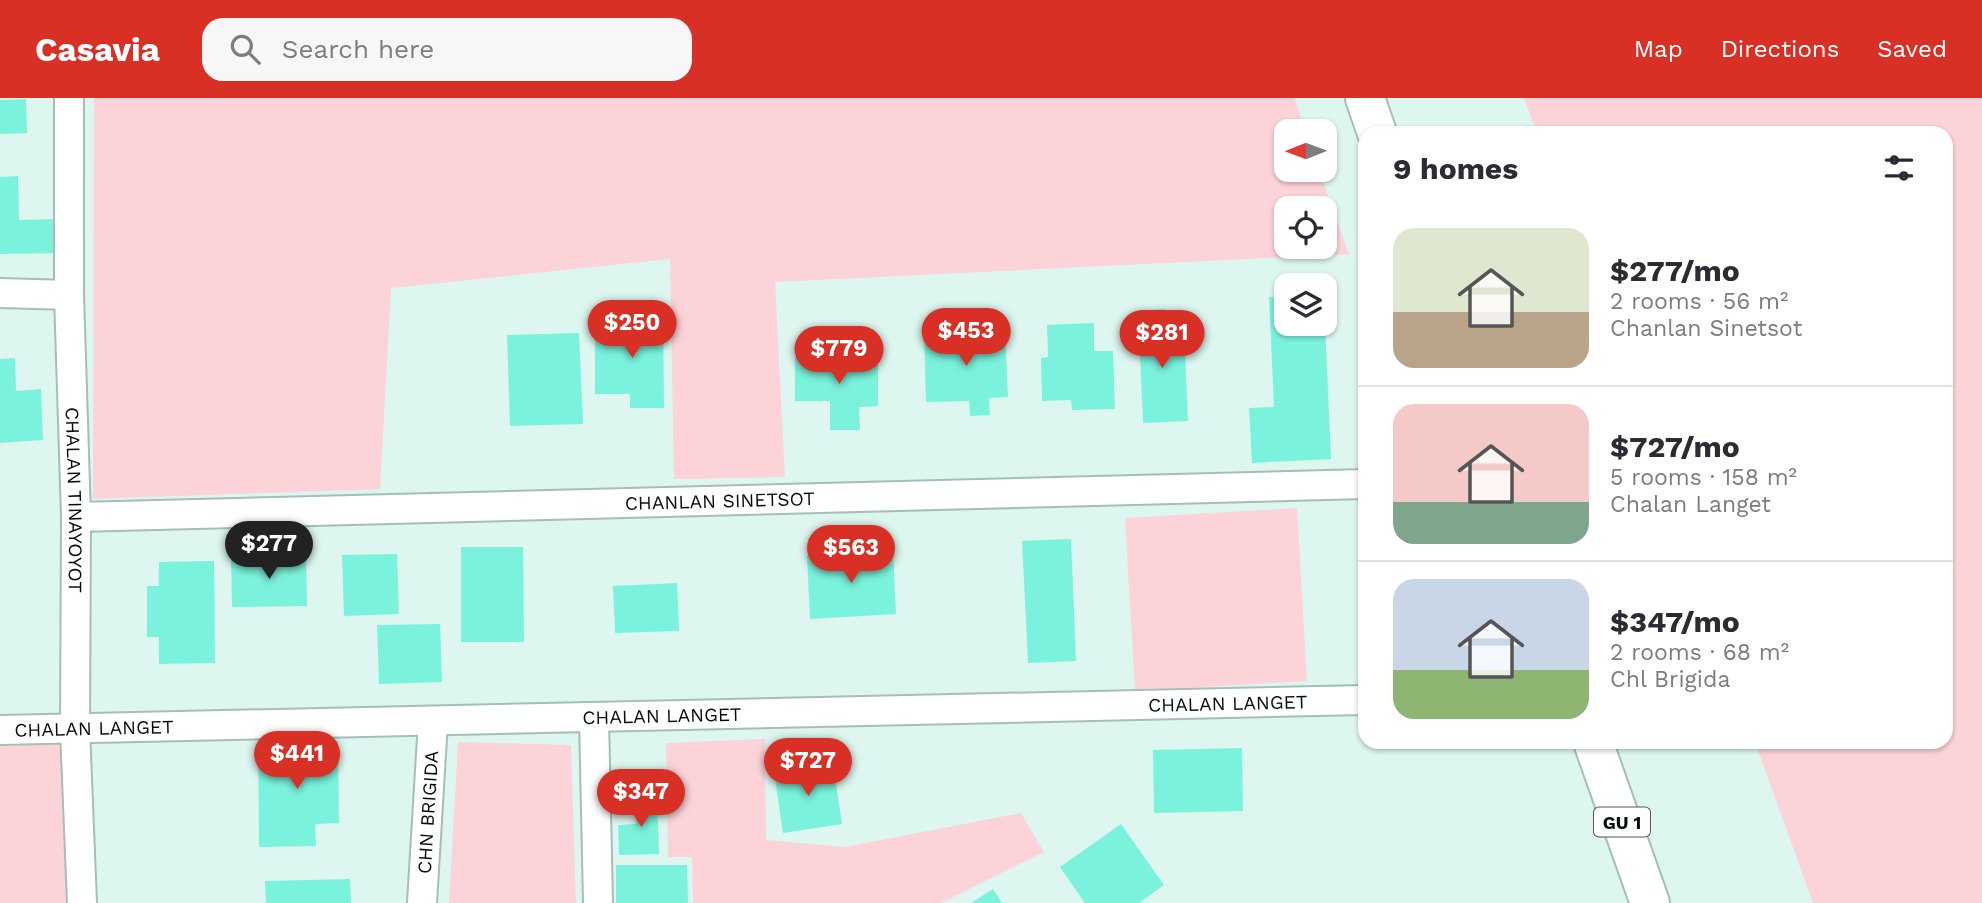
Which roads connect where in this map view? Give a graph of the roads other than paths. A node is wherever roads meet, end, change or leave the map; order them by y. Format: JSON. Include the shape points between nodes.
{"nodes":[{"id":1,"x":69,"y":98,"type":"edge"},
{"id":2,"x":1365,"y":98,"type":"edge"},
{"id":3,"x":1375,"y":126,"type":"edge"},
{"id":4,"x":0,"y":293,"type":"edge"},
{"id":5,"x":69,"y":295,"type":"junction"},
{"id":6,"x":1358,"y":484,"type":"edge"},
{"id":7,"x":76,"y":517,"type":"junction"},
{"id":8,"x":1358,"y":700,"type":"edge"},
{"id":9,"x":594,"y":718,"type":"junction"},
{"id":10,"x":433,"y":721,"type":"junction"},
{"id":11,"x":75,"y":729,"type":"junction"},
{"id":12,"x":0,"y":730,"type":"edge"},
{"id":13,"x":1595,"y":749,"type":"edge"},
{"id":14,"x":82,"y":903,"type":"edge"},
{"id":15,"x":422,"y":903,"type":"edge"},
{"id":16,"x":598,"y":903,"type":"edge"},
{"id":17,"x":1650,"y":903,"type":"edge"}],
"edges":[{"from":1,"to":5,"type":"street","name":"CHALAN TINAYOYOT"},
{"from":2,"to":3,"type":"main road"},
{"from":4,"to":5,"type":"street"},
{"from":5,"to":7,"type":"street","name":"CHALAN TINAYOYOT"},
{"from":6,"to":7,"type":"street","name":"CHANLAN SINETSOT"},
{"from":7,"to":11,"type":"street","name":"CHALAN TINAYOYOT"},
{"from":8,"to":9,"type":"street","name":"CHALAN LANGET"},
{"from":9,"to":10,"type":"street","name":"CHALAN LANGET"},
{"from":9,"to":16,"type":"street"},
{"from":10,"to":11,"type":"street","name":"CHALAN LANGET"},
{"from":10,"to":15,"type":"street","name":"CHN BRIGIDA"},
{"from":11,"to":12,"type":"street","name":"CHALAN LANGET"},
{"from":11,"to":14,"type":"street","name":"CHALAN TINAYOYOT"},
{"from":13,"to":17,"type":"main road","number":"GU 1"}]}
